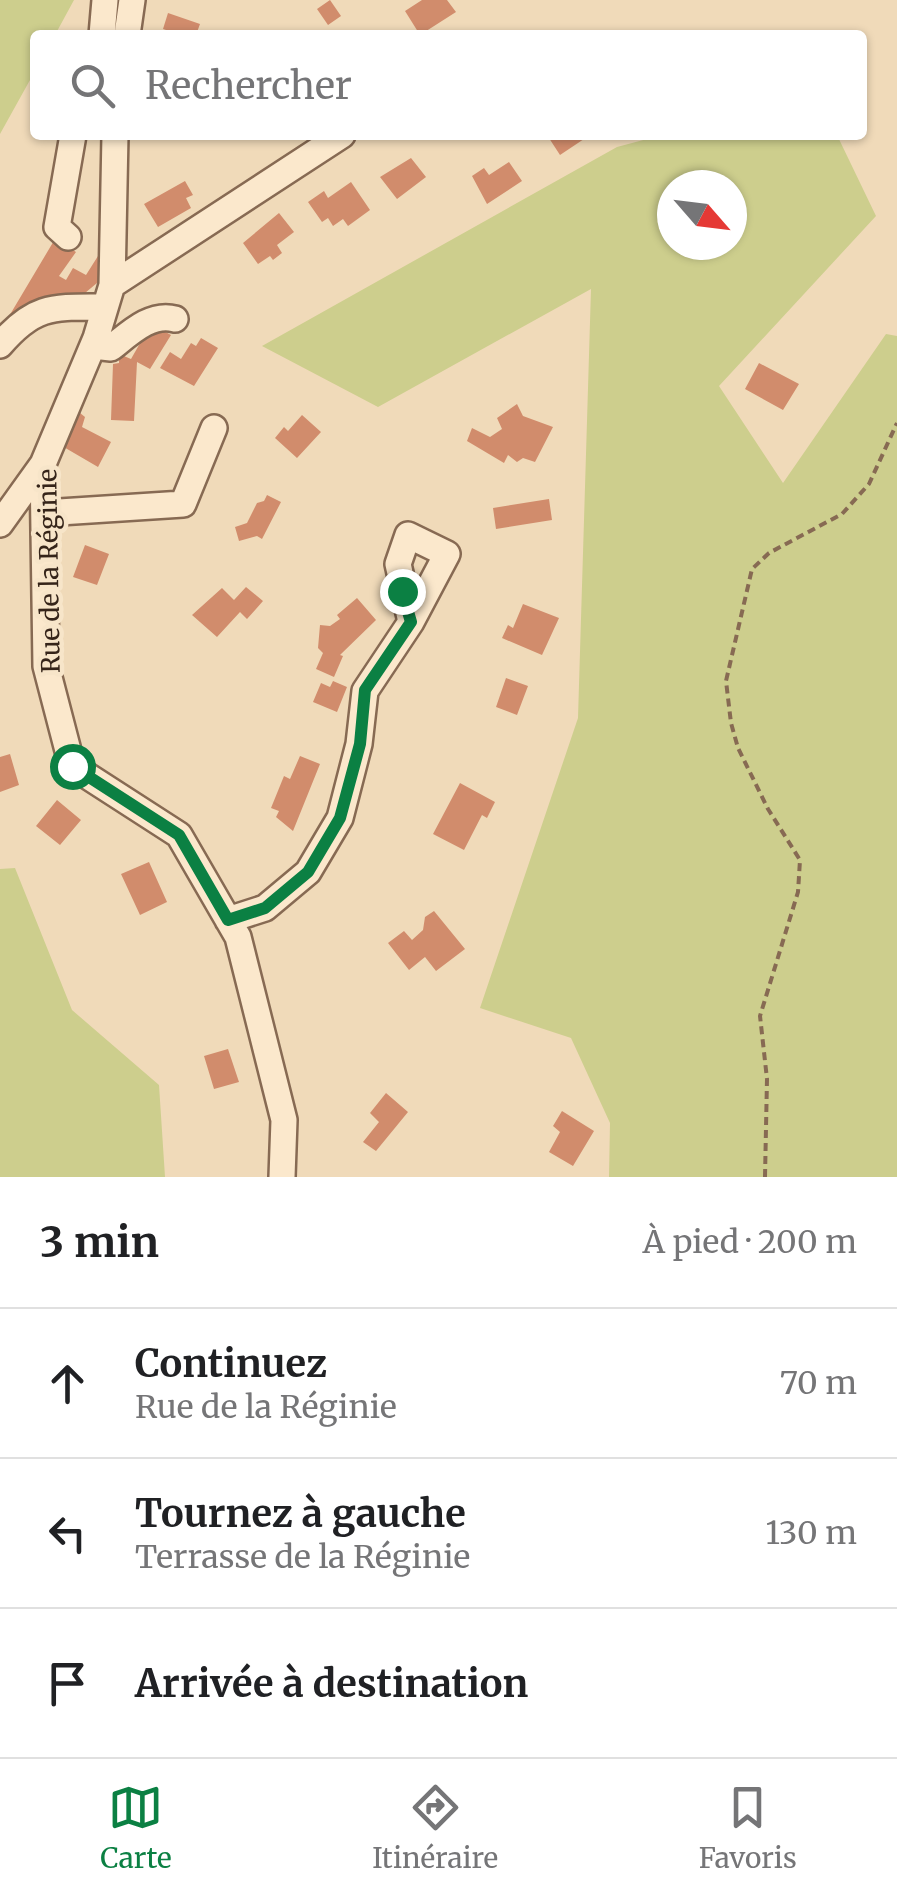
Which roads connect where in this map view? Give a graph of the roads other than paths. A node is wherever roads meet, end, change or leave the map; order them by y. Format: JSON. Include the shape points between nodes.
{"nodes":[{"id":1,"x":105,"y":0,"type":"edge"},
{"id":2,"x":132,"y":0,"type":"edge"},
{"id":3,"x":102,"y":30,"type":"edge"},
{"id":4,"x":128,"y":30,"type":"edge"},
{"id":5,"x":72,"y":140,"type":"edge"},
{"id":6,"x":116,"y":140,"type":"edge"},
{"id":7,"x":335,"y":140,"type":"edge"},
{"id":8,"x":68,"y":237,"type":"dead end"},
{"id":9,"x":108,"y":296,"type":"junction"},
{"id":10,"x":175,"y":318,"type":"dead end"},
{"id":11,"x":0,"y":345,"type":"edge"},
{"id":12,"x":92,"y":346,"type":"junction"},
{"id":13,"x":214,"y":428,"type":"dead end"},
{"id":14,"x":44,"y":464,"type":"junction"},
{"id":15,"x":44,"y":513,"type":"junction"},
{"id":16,"x":0,"y":524,"type":"edge"},
{"id":17,"x":411,"y":622,"type":"dead end"},
{"id":18,"x":228,"y":920,"type":"junction"},
{"id":19,"x":282,"y":1177,"type":"edge"}],
"edges":[{"from":1,"to":3,"type":"street"},
{"from":2,"to":4,"type":"street"},
{"from":5,"to":8,"type":"street","via":[[57,227]]},
{"from":6,"to":9,"type":"street","name":"Rue de la Réginie"},
{"from":7,"to":9,"type":"street"},
{"from":9,"to":11,"type":"street","via":[[44,309]]},
{"from":9,"to":12,"type":"street","name":"Rue de la Réginie"},
{"from":10,"to":12,"type":"street","via":[[142,324],[111,348]]},
{"from":12,"to":14,"type":"street","name":"Rue de la Réginie"},
{"from":13,"to":15,"type":"street","via":[[184,504]]},
{"from":14,"to":15,"type":"street","name":"Rue de la Réginie"},
{"from":14,"to":16,"type":"street"},
{"from":15,"to":18,"type":"street","name":"Rue de la Réginie","via":[[46,666],[72,766],[179,835]]},
{"from":17,"to":18,"type":"street","via":[[365,690],[360,744],[340,818],[308,872],[265,908]]},
{"from":18,"to":19,"type":"street","name":"Rue de la Réginie","via":[[238,936],[284,1120]]}]}
